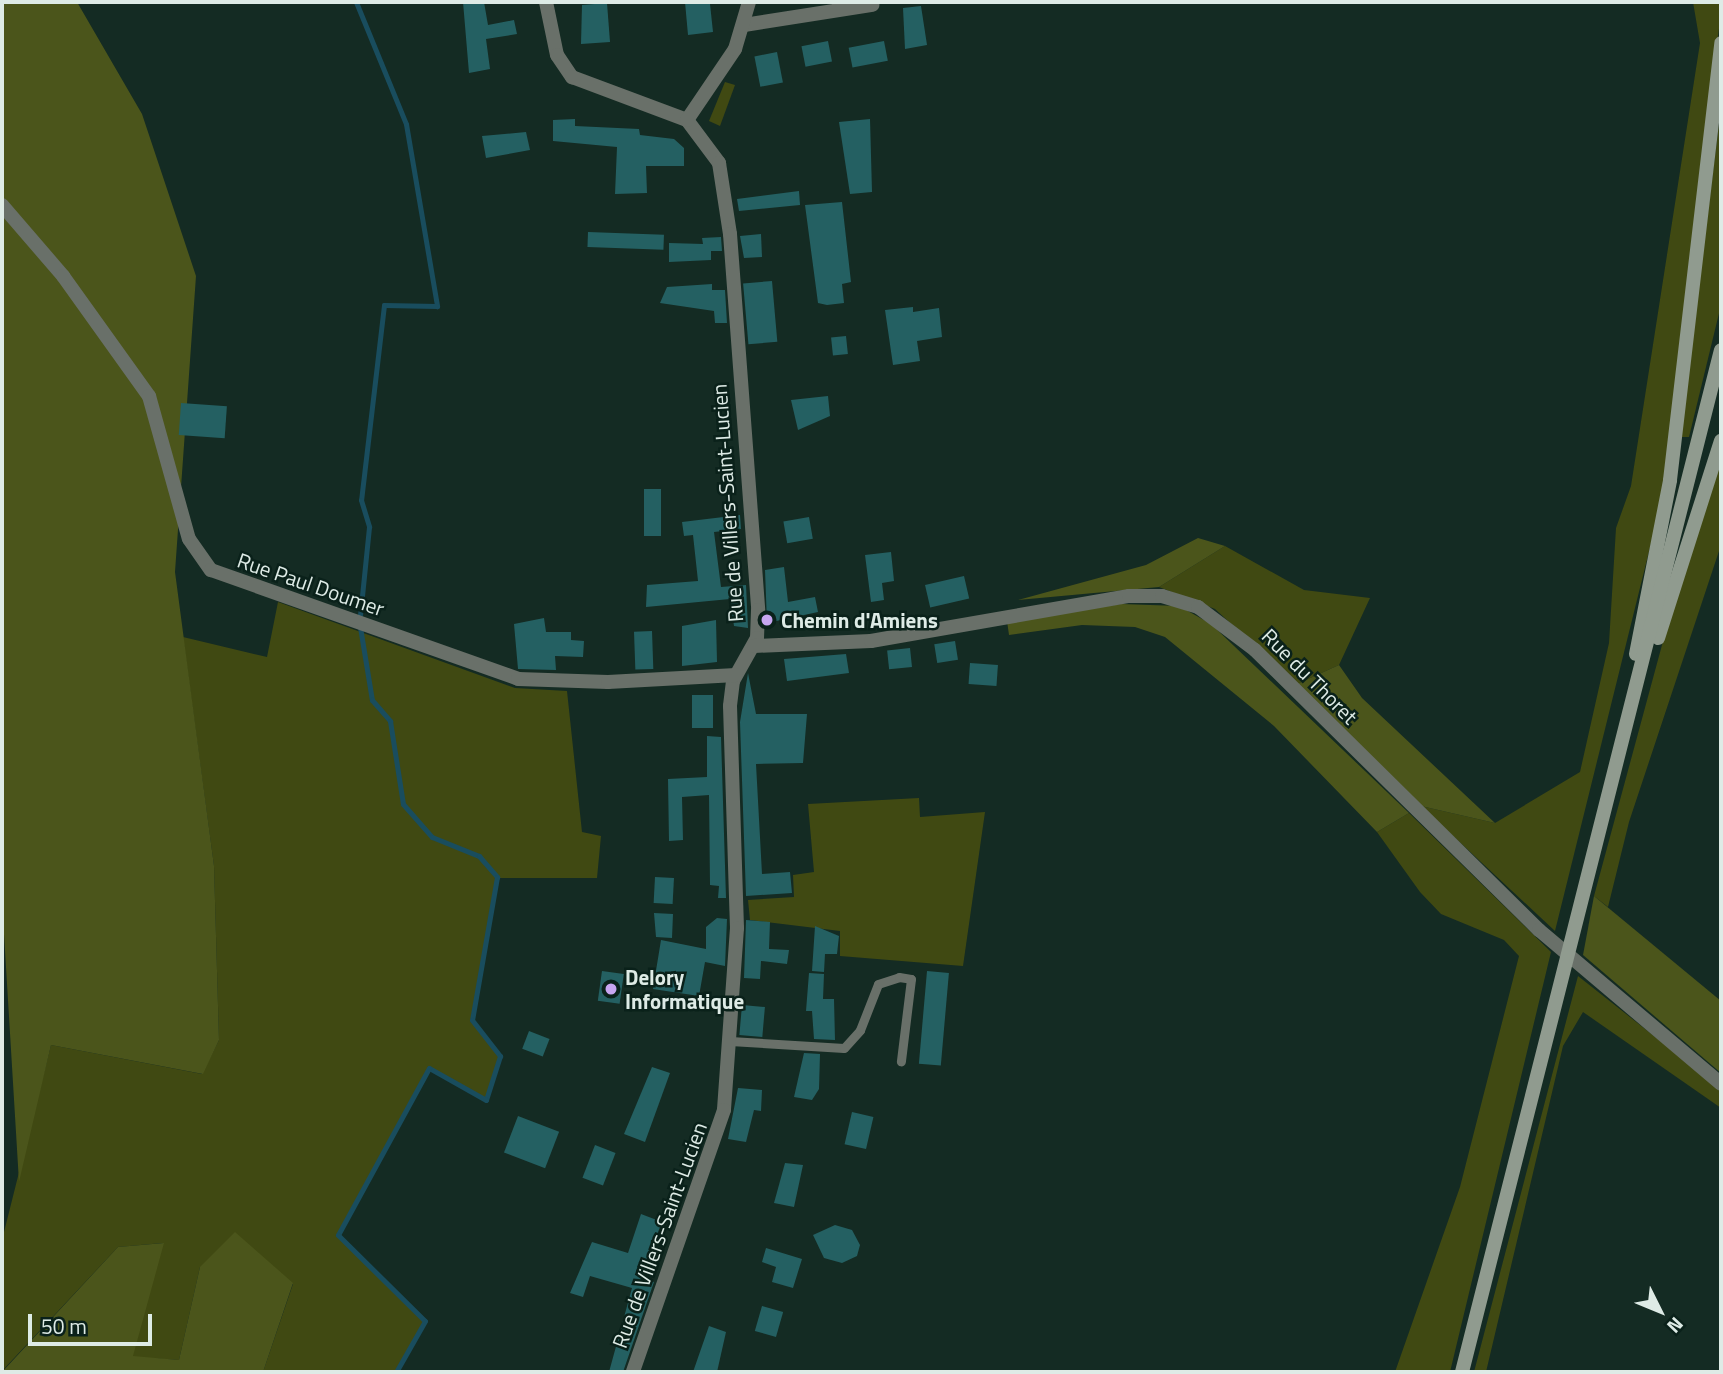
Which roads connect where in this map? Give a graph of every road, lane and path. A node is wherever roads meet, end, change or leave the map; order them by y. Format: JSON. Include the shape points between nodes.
{"nodes":[{"id":1,"x":546,"y":2,"type":"edge"},
{"id":2,"x":749,"y":2,"type":"edge"},
{"id":3,"x":872,"y":5,"type":"dead end"},
{"id":4,"x":744,"y":25,"type":"junction"},
{"id":5,"x":1721,"y":43,"type":"edge"},
{"id":6,"x":687,"y":120,"type":"junction"},
{"id":7,"x":2,"y":205,"type":"edge"},
{"id":8,"x":1721,"y":350,"type":"edge"},
{"id":9,"x":1721,"y":441,"type":"edge"},
{"id":10,"x":754,"y":646,"type":"junction"},
{"id":11,"x":736,"y":675,"type":"junction"},
{"id":12,"x":1628,"y":722,"type":"junction"},
{"id":13,"x":730,"y":1041,"type":"junction"},
{"id":14,"x":901,"y":1061,"type":"dead end"},
{"id":15,"x":1721,"y":1084,"type":"edge"},
{"id":16,"x":633,"y":1372,"type":"edge"},
{"id":17,"x":1462,"y":1372,"type":"edge"}],
"edges":[{"from":1,"to":6,"type":"street","name":"Rue de Villers-Saint-Lucien","via":[[557,55],[572,77]]},
{"from":2,"to":4,"type":"street"},
{"from":3,"to":4,"type":"street"},
{"from":4,"to":6,"type":"street"},
{"from":5,"to":12,"type":"main road","via":[[1672,466]]},
{"from":6,"to":10,"type":"street","name":"Rue de Villers-Saint-Lucien","via":[[716,153],[727,207],[758,610]]},
{"from":7,"to":11,"type":"street","name":"Rue Paul Doumer","via":[[63,276],[149,396],[189,539],[211,570],[518,679]]},
{"from":8,"to":12,"type":"main road"},
{"from":9,"to":12,"type":"main road"},
{"from":10,"to":11,"type":"street","name":"Rue de Villers-Saint-Lucien"},
{"from":10,"to":15,"type":"street","name":"Rue du Thoret","via":[[871,641],[1129,596],[1162,596],[1198,607],[1255,650],[1526,918]]},
{"from":11,"to":13,"type":"street","name":"Rue de Villers-Saint-Lucien","via":[[730,706],[737,911]]},
{"from":12,"to":17,"type":"main road"},
{"from":13,"to":14,"type":"lane","via":[[844,1048],[860,1030],[878,984],[899,977],[911,979]]},
{"from":13,"to":16,"type":"street","name":"Rue de Villers-Saint-Lucien","via":[[719,1134]]}]}
